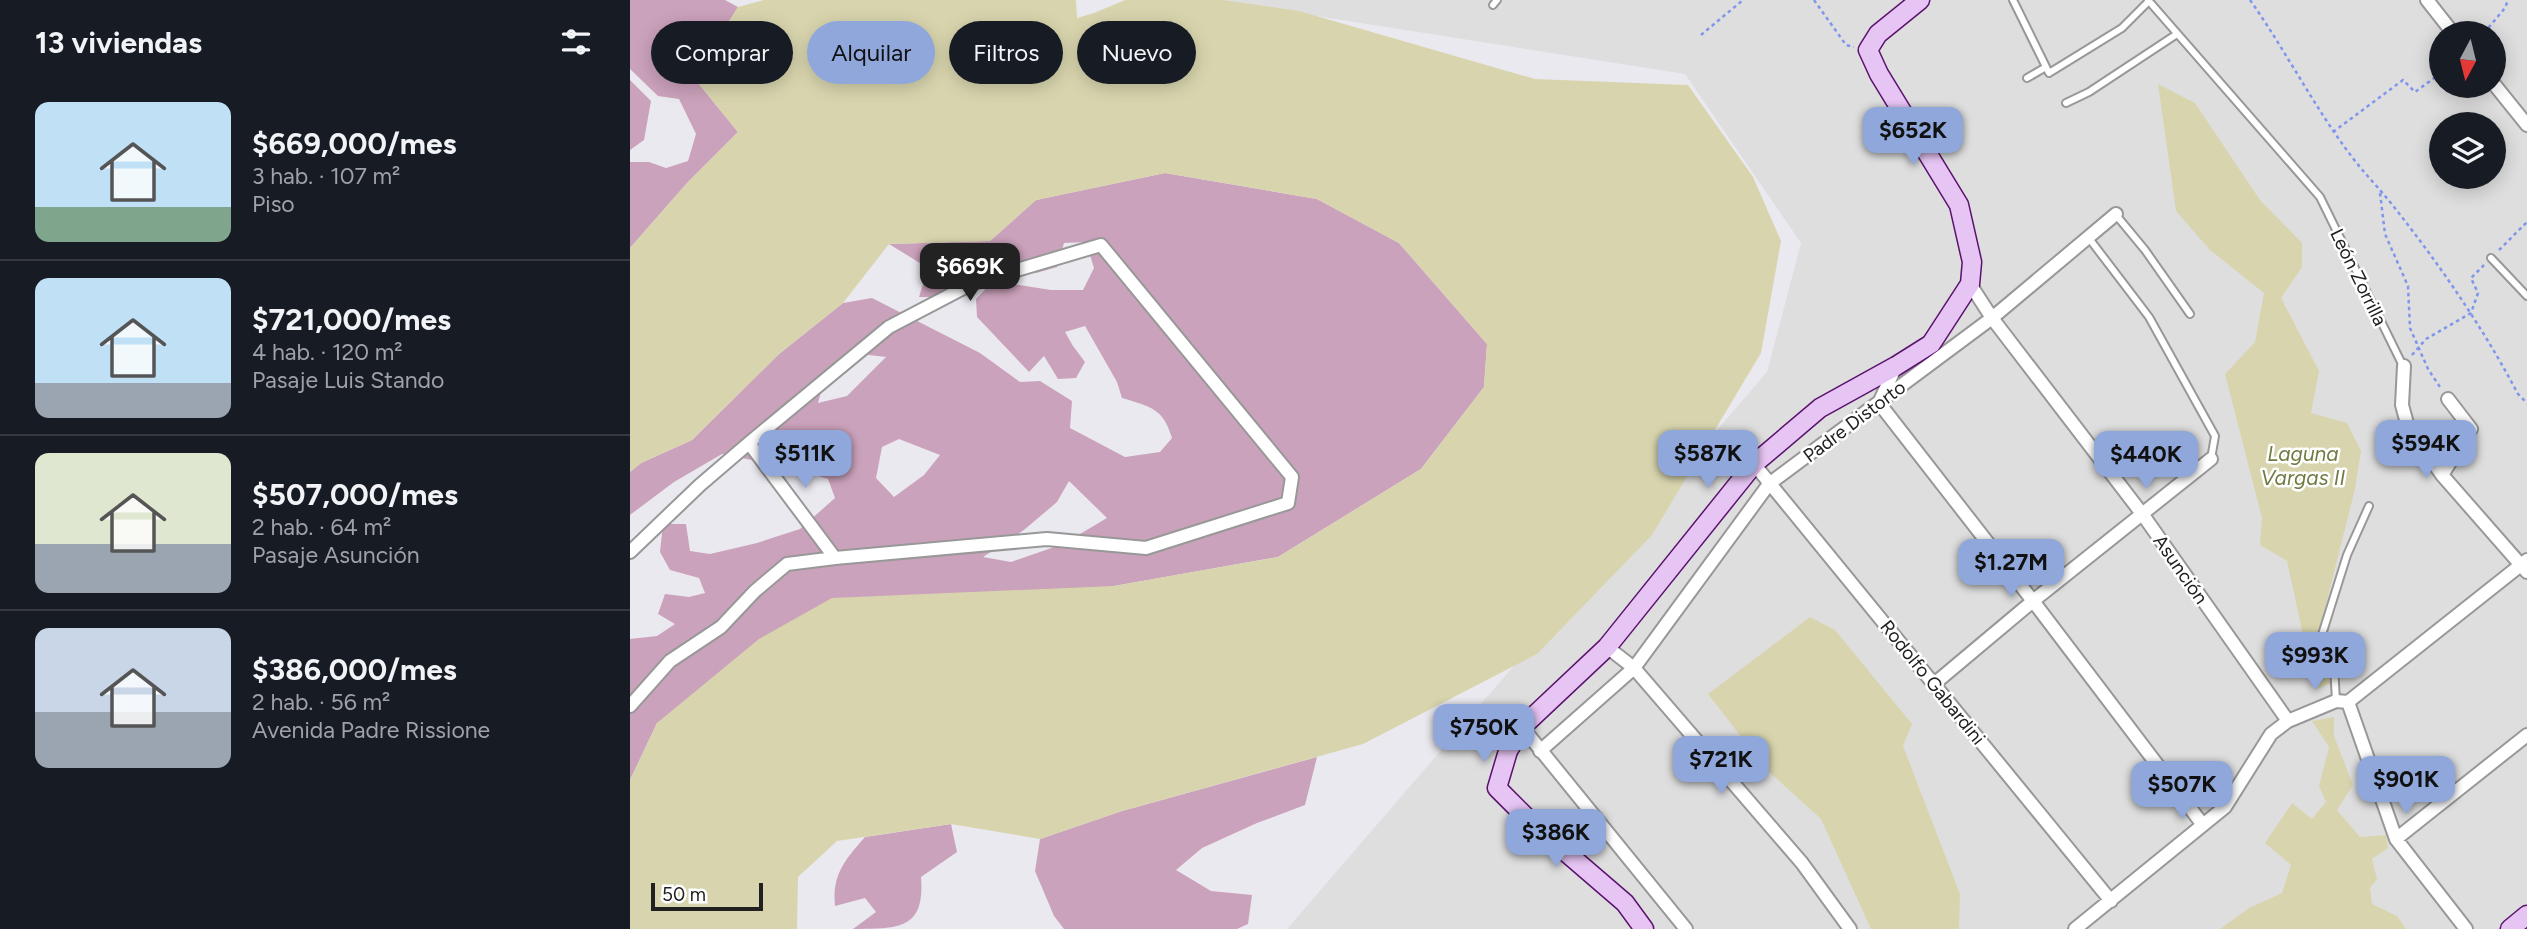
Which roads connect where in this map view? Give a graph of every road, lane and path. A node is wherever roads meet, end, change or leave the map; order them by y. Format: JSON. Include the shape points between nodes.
{"nodes":[{"id":1,"x":1743,"y":0,"type":"edge"},
{"id":2,"x":1814,"y":0,"type":"edge"},
{"id":3,"x":1920,"y":0,"type":"edge"},
{"id":4,"x":2013,"y":0,"type":"edge"},
{"id":5,"x":2148,"y":0,"type":"edge"},
{"id":6,"x":2250,"y":0,"type":"edge"},
{"id":7,"x":2427,"y":0,"type":"edge"},
{"id":8,"x":2508,"y":0,"type":"edge"},
{"id":9,"x":2444,"y":21,"type":"edge"},
{"id":10,"x":2494,"y":21,"type":"edge"},
{"id":11,"x":2176,"y":34,"type":"junction"},
{"id":12,"x":1701,"y":35,"type":"dead end"},
{"id":13,"x":1867,"y":50,"type":"junction"},
{"id":14,"x":2046,"y":67,"type":"junction"},
{"id":15,"x":2028,"y":78,"type":"dead end"},
{"id":16,"x":2429,"y":81,"type":"edge"},
{"id":17,"x":2505,"y":98,"type":"edge"},
{"id":18,"x":2066,"y":103,"type":"dead end"},
{"id":19,"x":2527,"y":125,"type":"edge"},
{"id":20,"x":2333,"y":132,"type":"junction"},
{"id":21,"x":2379,"y":190,"type":"junction"},
{"id":22,"x":2116,"y":214,"type":"joint"},
{"id":23,"x":2527,"y":222,"type":"edge"},
{"id":24,"x":2088,"y":237,"type":"junction"},
{"id":25,"x":2491,"y":258,"type":"junction"},
{"id":26,"x":1970,"y":285,"type":"junction"},
{"id":27,"x":2527,"y":296,"type":"edge"},
{"id":28,"x":2471,"y":313,"type":"junction"},
{"id":29,"x":2190,"y":314,"type":"dead end"},
{"id":30,"x":1992,"y":318,"type":"junction"},
{"id":31,"x":2418,"y":347,"type":"junction"},
{"id":32,"x":1896,"y":366,"type":"junction"},
{"id":33,"x":2404,"y":366,"type":"junction"},
{"id":34,"x":2448,"y":398,"type":"joint"},
{"id":35,"x":1879,"y":403,"type":"junction"},
{"id":36,"x":2527,"y":403,"type":"edge"},
{"id":37,"x":749,"y":443,"type":"junction"},
{"id":38,"x":2211,"y":460,"type":"joint"},
{"id":39,"x":1754,"y":464,"type":"junction"},
{"id":40,"x":2442,"y":475,"type":"junction"},
{"id":41,"x":1769,"y":484,"type":"junction"},
{"id":42,"x":2369,"y":506,"type":"dead end"},
{"id":43,"x":2143,"y":515,"type":"junction"},
{"id":44,"x":630,"y":552,"type":"edge"},
{"id":45,"x":835,"y":558,"type":"junction"},
{"id":46,"x":2525,"y":565,"type":"edge"},
{"id":47,"x":2034,"y":601,"type":"junction"},
{"id":48,"x":1607,"y":647,"type":"junction"},
{"id":49,"x":1634,"y":668,"type":"junction"},
{"id":50,"x":1934,"y":684,"type":"junction"},
{"id":51,"x":2342,"y":701,"type":"junction"},
{"id":52,"x":630,"y":706,"type":"edge"},
{"id":53,"x":2288,"y":721,"type":"junction"},
{"id":54,"x":1522,"y":727,"type":"junction"},
{"id":55,"x":2527,"y":734,"type":"edge"},
{"id":56,"x":1540,"y":751,"type":"junction"},
{"id":57,"x":2203,"y":825,"type":"junction"},
{"id":58,"x":2396,"y":839,"type":"junction"},
{"id":59,"x":2111,"y":901,"type":"junction"},
{"id":60,"x":2527,"y":915,"type":"edge"},
{"id":61,"x":1644,"y":929,"type":"edge"},
{"id":62,"x":1686,"y":929,"type":"edge"},
{"id":63,"x":1850,"y":929,"type":"edge"},
{"id":64,"x":2075,"y":929,"type":"edge"},
{"id":65,"x":2466,"y":929,"type":"edge"},
{"id":66,"x":2510,"y":929,"type":"edge"}],
"edges":[{"from":1,"to":12,"type":"path"},
{"from":2,"to":13,"type":"path","via":[[1846,45]]},
{"from":3,"to":13,"type":"street","via":[[1878,34]]},
{"from":4,"to":14,"type":"lane"},
{"from":5,"to":11,"type":"lane","name":"León Zorrilla"},
{"from":5,"to":14,"type":"lane","via":[[2122,27],[2049,73]]},
{"from":6,"to":20,"type":"path"},
{"from":7,"to":9,"type":"street"},
{"from":8,"to":10,"type":"path"},
{"from":11,"to":18,"type":"lane"},
{"from":11,"to":33,"type":"lane","name":"León Zorrilla","via":[[2320,197]]},
{"from":13,"to":26,"type":"street","via":[[1959,205],[1972,262]]},
{"from":14,"to":15,"type":"lane"},
{"from":16,"to":20,"type":"path","via":[[2415,92],[2403,80]]},
{"from":17,"to":19,"type":"street"},
{"from":20,"to":21,"type":"path"},
{"from":21,"to":28,"type":"path"},
{"from":21,"to":31,"type":"path","via":[[2385,234],[2409,286],[2410,328]]},
{"from":22,"to":24,"type":"street","name":"Padre Distorto"},
{"from":22,"to":29,"type":"lane"},
{"from":23,"to":25,"type":"path"},
{"from":24,"to":30,"type":"street","name":"Padre Distorto"},
{"from":24,"to":38,"type":"lane","via":[[2148,317],[2215,436]]},
{"from":25,"to":27,"type":"lane"},
{"from":25,"to":28,"type":"path","via":[[2471,278],[2478,293]]},
{"from":26,"to":30,"type":"street","name":"Asunción"},
{"from":26,"to":32,"type":"street","name":"Padre Distorto","via":[[1931,344]]},
{"from":28,"to":31,"type":"path"},
{"from":28,"to":36,"type":"path"},
{"from":30,"to":35,"type":"street","name":"Padre Distorto"},
{"from":30,"to":43,"type":"street","name":"Asunción"},
{"from":31,"to":33,"type":"path"},
{"from":31,"to":34,"type":"path"},
{"from":32,"to":35,"type":"street"},
{"from":32,"to":39,"type":"street","name":"Padre Distorto","via":[[1820,408]]},
{"from":33,"to":40,"type":"street","name":"León Zorrilla","via":[[2402,405],[2408,427]]},
{"from":34,"to":40,"type":"street","via":[[2471,429]]},
{"from":35,"to":41,"type":"street","name":"Padre Distorto"},
{"from":35,"to":47,"type":"street"},
{"from":37,"to":44,"type":"street"},
{"from":37,"to":45,"type":"street"},
{"from":37,"to":45,"type":"street","via":[[890,327],[973,283],[1101,245],[1292,477],[1288,503],[1146,548],[1047,539]]},
{"from":38,"to":43,"type":"street"},
{"from":39,"to":41,"type":"street","name":"Rodolfo Gabardini"},
{"from":39,"to":48,"type":"street","name":"Padre Distorto"},
{"from":40,"to":46,"type":"street","name":"León Zorrilla"},
{"from":41,"to":49,"type":"street","name":"Padre Distorto"},
{"from":41,"to":50,"type":"street","name":"Rodolfo Gabardini"},
{"from":42,"to":51,"type":"lane","via":[[2347,555],[2320,641],[2334,665]]},
{"from":43,"to":47,"type":"street"},
{"from":43,"to":53,"type":"street","name":"Asunción"},
{"from":45,"to":52,"type":"street","via":[[787,565],[721,627],[670,661]]},
{"from":46,"to":51,"type":"street"},
{"from":47,"to":50,"type":"street"},
{"from":47,"to":57,"type":"street"},
{"from":48,"to":49,"type":"street"},
{"from":48,"to":54,"type":"street","name":"Padre Distorto"},
{"from":49,"to":56,"type":"street","name":"Padre Distorto"},
{"from":49,"to":63,"type":"street","via":[[1802,863]]},
{"from":50,"to":59,"type":"street","name":"Rodolfo Gabardini"},
{"from":51,"to":53,"type":"street"},
{"from":51,"to":58,"type":"street"},
{"from":53,"to":57,"type":"street","via":[[2271,734],[2225,807]]},
{"from":54,"to":56,"type":"street"},
{"from":54,"to":61,"type":"street","name":"Padre Distorto","via":[[1507,751],[1497,788],[1625,903]]},
{"from":55,"to":58,"type":"street"},
{"from":56,"to":62,"type":"street"},
{"from":57,"to":59,"type":"street"},
{"from":58,"to":65,"type":"street"},
{"from":59,"to":64,"type":"street"},
{"from":60,"to":66,"type":"street"}]}
